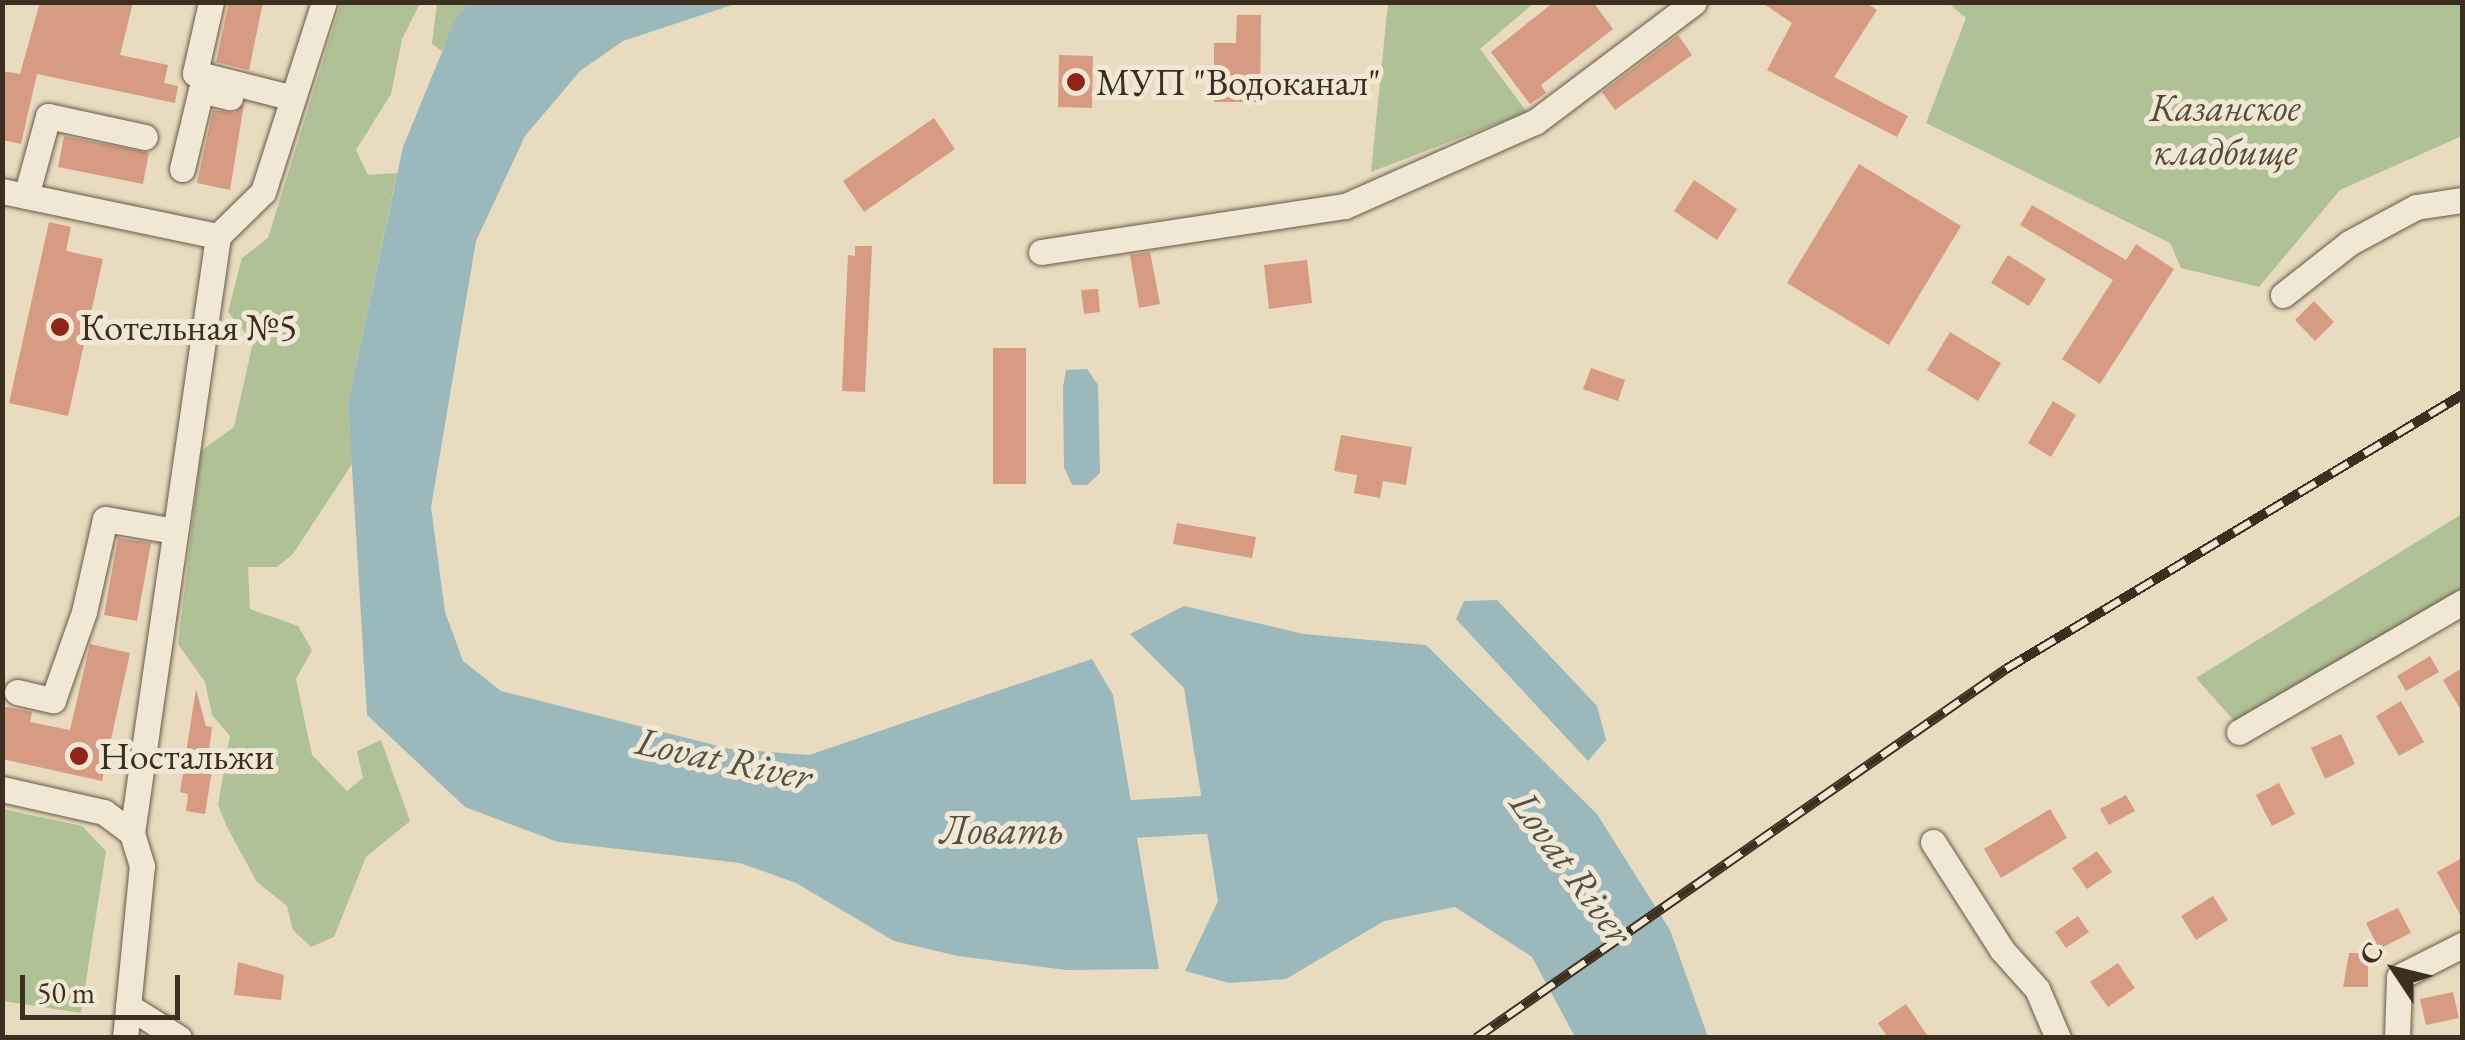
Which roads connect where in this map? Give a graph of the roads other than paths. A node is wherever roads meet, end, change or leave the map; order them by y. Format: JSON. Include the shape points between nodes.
{"nodes":[{"id":1,"x":211,"y":2,"type":"edge"},
{"id":2,"x":324,"y":2,"type":"edge"},
{"id":3,"x":1694,"y":2,"type":"edge"},
{"id":4,"x":291,"y":105,"type":"junction"},
{"id":5,"x":145,"y":137,"type":"dead end"},
{"id":6,"x":182,"y":169,"type":"dead end"},
{"id":7,"x":14,"y":194,"type":"edge"},
{"id":8,"x":2462,"y":200,"type":"edge"},
{"id":9,"x":218,"y":236,"type":"junction"},
{"id":10,"x":1042,"y":252,"type":"dead end"},
{"id":11,"x":2283,"y":295,"type":"dead end"},
{"id":12,"x":175,"y":531,"type":"junction"},
{"id":13,"x":2462,"y":602,"type":"edge"},
{"id":14,"x":17,"y":692,"type":"dead end"},
{"id":15,"x":2239,"y":732,"type":"dead end"},
{"id":16,"x":2,"y":789,"type":"edge"},
{"id":17,"x":132,"y":833,"type":"junction"},
{"id":18,"x":1934,"y":842,"type":"dead end"},
{"id":19,"x":2462,"y":945,"type":"edge"},
{"id":20,"x":128,"y":1006,"type":"junction"},
{"id":21,"x":125,"y":1038,"type":"edge"},
{"id":22,"x":179,"y":1038,"type":"edge"},
{"id":23,"x":2058,"y":1038,"type":"edge"},
{"id":24,"x":2397,"y":1038,"type":"edge"}],
"edges":[{"from":1,"to":4,"type":"street","via":[[195,73]]},
{"from":2,"to":4,"type":"street"},
{"from":3,"to":10,"type":"street","via":[[1535,122],[1346,206]]},
{"from":4,"to":6,"type":"street","via":[[201,90]]},
{"from":4,"to":9,"type":"street","via":[[263,192]]},
{"from":5,"to":7,"type":"street","via":[[48,116]]},
{"from":7,"to":9,"type":"street"},
{"from":8,"to":11,"type":"street","via":[[2416,207],[2349,243]]},
{"from":9,"to":12,"type":"street"},
{"from":12,"to":14,"type":"street","via":[[105,518],[84,612],[54,700]]},
{"from":12,"to":17,"type":"street"},
{"from":13,"to":15,"type":"street"},
{"from":16,"to":17,"type":"street","via":[[104,812]]},
{"from":17,"to":20,"type":"street","via":[[142,866]]},
{"from":18,"to":23,"type":"street","via":[[2002,950],[2037,989]]},
{"from":19,"to":24,"type":"street","via":[[2399,977]]},
{"from":20,"to":21,"type":"street"},
{"from":20,"to":22,"type":"street"}]}
